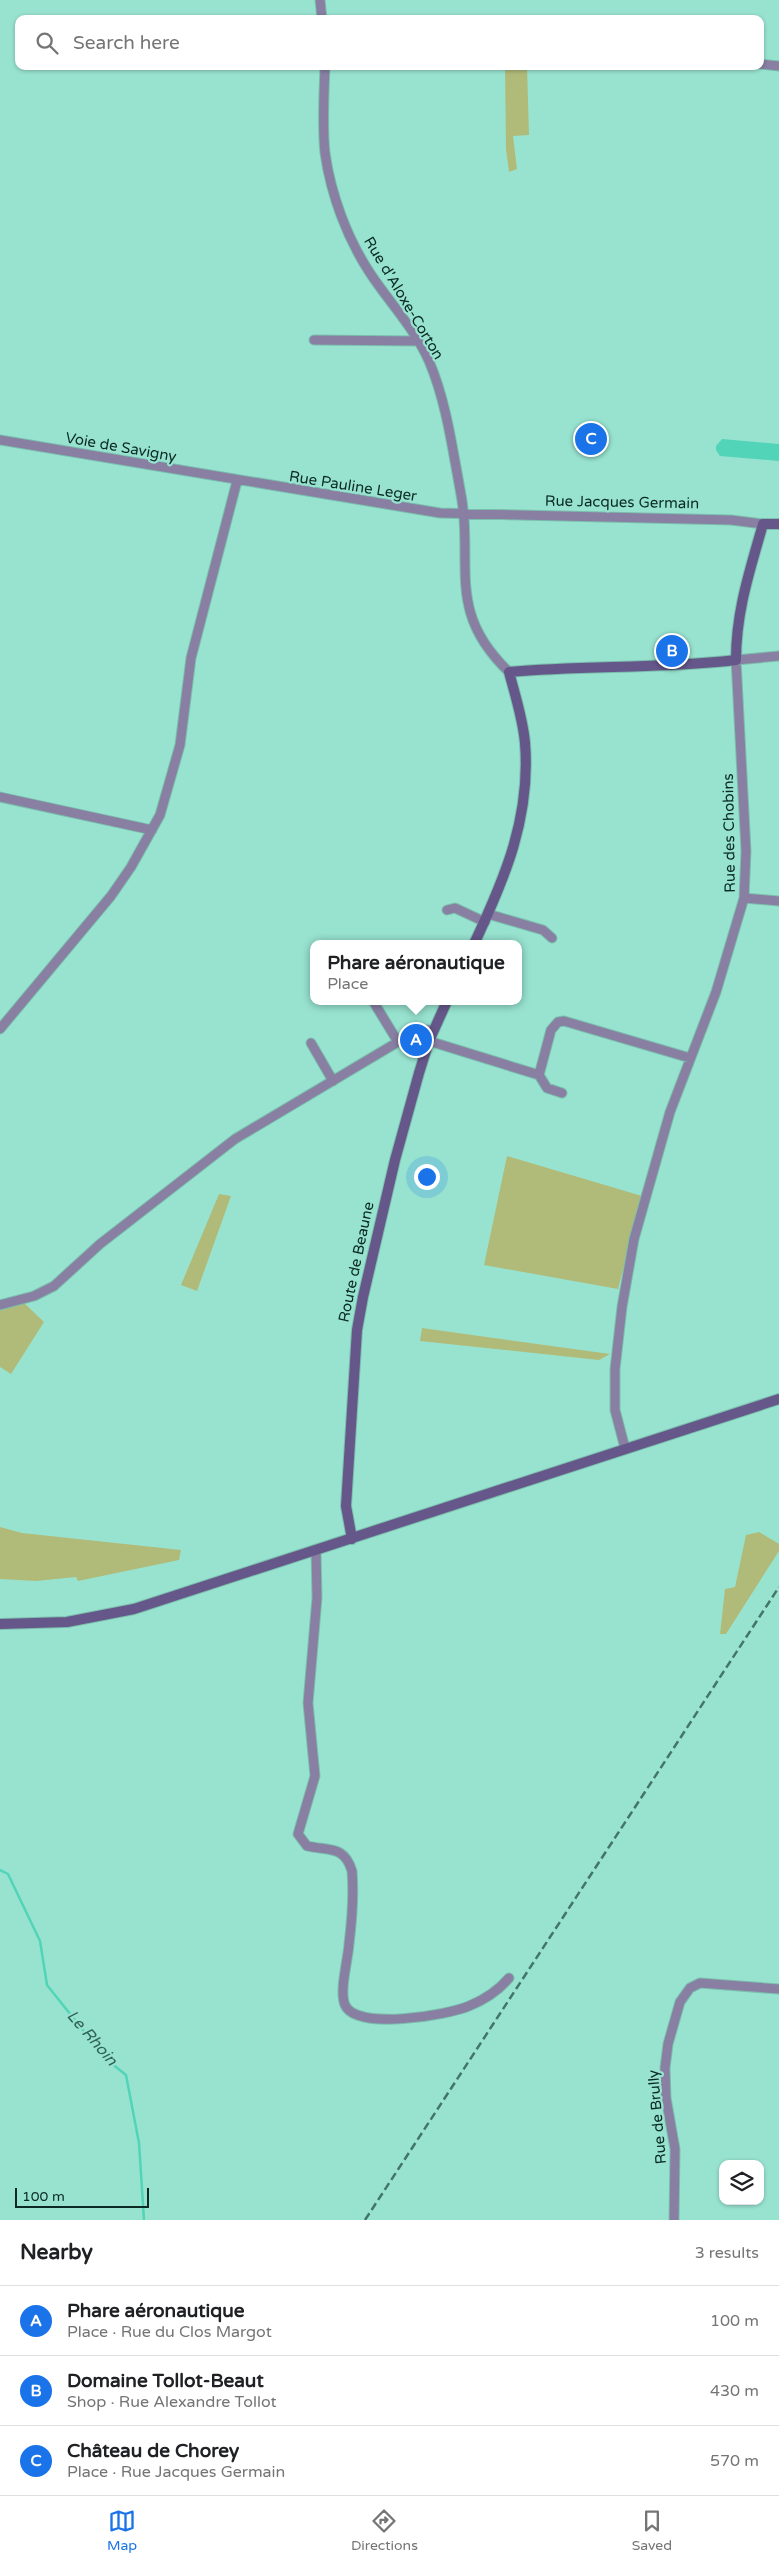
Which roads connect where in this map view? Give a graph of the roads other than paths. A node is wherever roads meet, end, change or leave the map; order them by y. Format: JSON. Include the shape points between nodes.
{"nodes":[{"id":1,"x":320,"y":0,"type":"edge"},
{"id":2,"x":322,"y":15,"type":"edge"},
{"id":3,"x":764,"y":64,"type":"edge"},
{"id":4,"x":779,"y":66,"type":"edge"},
{"id":5,"x":325,"y":70,"type":"edge"},
{"id":6,"x":314,"y":340,"type":"dead end"},
{"id":7,"x":418,"y":341,"type":"junction"},
{"id":8,"x":0,"y":440,"type":"edge"},
{"id":9,"x":237,"y":481,"type":"junction"},
{"id":10,"x":465,"y":514,"type":"junction"},
{"id":11,"x":763,"y":524,"type":"junction"},
{"id":12,"x":779,"y":524,"type":"edge"},
{"id":13,"x":779,"y":656,"type":"edge"},
{"id":14,"x":736,"y":660,"type":"junction"},
{"id":15,"x":509,"y":672,"type":"junction"},
{"id":16,"x":0,"y":797,"type":"edge"},
{"id":17,"x":152,"y":830,"type":"junction"},
{"id":18,"x":744,"y":898,"type":"junction"},
{"id":19,"x":779,"y":901,"type":"edge"},
{"id":20,"x":447,"y":910,"type":"dead end"},
{"id":21,"x":486,"y":918,"type":"junction"},
{"id":22,"x":552,"y":938,"type":"dead end"},
{"id":23,"x":476,"y":940,"type":"edge"},
{"id":24,"x":375,"y":1005,"type":"edge"},
{"id":25,"x":445,"y":1005,"type":"edge"},
{"id":26,"x":0,"y":1028,"type":"edge"},
{"id":27,"x":433,"y":1030,"type":"junction"},
{"id":28,"x":429,"y":1041,"type":"junction"},
{"id":29,"x":398,"y":1042,"type":"junction"},
{"id":30,"x":311,"y":1043,"type":"dead end"},
{"id":31,"x":690,"y":1058,"type":"junction"},
{"id":32,"x":539,"y":1075,"type":"junction"},
{"id":33,"x":333,"y":1081,"type":"junction"},
{"id":34,"x":562,"y":1093,"type":"dead end"},
{"id":35,"x":0,"y":1306,"type":"edge"},
{"id":36,"x":779,"y":1399,"type":"edge"},
{"id":37,"x":625,"y":1448,"type":"junction"},
{"id":38,"x":352,"y":1539,"type":"junction"},
{"id":39,"x":316,"y":1550,"type":"junction"},
{"id":40,"x":0,"y":1624,"type":"edge"},
{"id":41,"x":509,"y":1978,"type":"dead end"},
{"id":42,"x":779,"y":1989,"type":"edge"},
{"id":43,"x":674,"y":2220,"type":"edge"}],
"edges":[{"from":1,"to":2,"type":"street"},
{"from":3,"to":4,"type":"street"},
{"from":5,"to":7,"type":"street","name":"Rue d'Aloxe-Corton","via":[[325,152],[340,214],[370,273]]},
{"from":6,"to":7,"type":"street"},
{"from":7,"to":10,"type":"street","name":"Rue d'Aloxe-Corton","via":[[435,376],[444,407]]},
{"from":8,"to":9,"type":"street","name":"Voie de Savigny"},
{"from":9,"to":10,"type":"street","name":"Rue Pauline Leger","via":[[412,510]]},
{"from":9,"to":17,"type":"street","via":[[191,658],[173,776]]},
{"from":10,"to":11,"type":"street","name":"Rue Jacques Germain","via":[[731,520]]},
{"from":10,"to":15,"type":"street","name":"Rue d'Aloxe-Corton","via":[[464,582],[468,608],[491,655]]},
{"from":11,"to":12,"type":"street","name":"Rue Jacques Germain"},
{"from":11,"to":14,"type":"street","via":[[740,607]]},
{"from":13,"to":14,"type":"street"},
{"from":14,"to":15,"type":"street"},
{"from":14,"to":18,"type":"street","name":"Rue des Chobins","via":[[746,851]]},
{"from":15,"to":21,"type":"street","via":[[525,742],[524,804],[513,854]]},
{"from":16,"to":17,"type":"street"},
{"from":17,"to":26,"type":"street","via":[[111,896]]},
{"from":18,"to":19,"type":"street"},
{"from":18,"to":31,"type":"street","name":"Rue des Chobins","via":[[716,992]]},
{"from":20,"to":21,"type":"street","via":[[455,908]]},
{"from":21,"to":22,"type":"street","via":[[543,930]]},
{"from":21,"to":23,"type":"street"},
{"from":24,"to":29,"type":"street"},
{"from":25,"to":27,"type":"street","name":"Route de Beaune"},
{"from":27,"to":28,"type":"street","name":"Route de Beaune"},
{"from":27,"to":29,"type":"street","via":[[418,1030]]},
{"from":28,"to":32,"type":"street"},
{"from":28,"to":38,"type":"street","name":"Route de Beaune","via":[[394,1160],[359,1322],[346,1506]]},
{"from":29,"to":33,"type":"street"},
{"from":30,"to":33,"type":"street"},
{"from":31,"to":32,"type":"street","via":[[558,1022],[551,1030]]},
{"from":31,"to":37,"type":"street","name":"Rue des Chobins","via":[[670,1112],[627,1273],[614,1399],[616,1420]]},
{"from":32,"to":34,"type":"street","via":[[547,1088]]},
{"from":33,"to":35,"type":"street","via":[[235,1139],[100,1244],[54,1286]]},
{"from":36,"to":37,"type":"street"},
{"from":37,"to":38,"type":"street"},
{"from":38,"to":39,"type":"street"},
{"from":39,"to":40,"type":"street","via":[[116,1614],[67,1622]]},
{"from":39,"to":41,"type":"street","via":[[317,1598],[308,1703],[315,1776],[298,1834],[307,1846],[340,1852],[349,1862],[352,1872],[350,1942],[343,1989],[346,2008],[365,2017],[410,2018],[443,2014],[493,1994]]},
{"from":42,"to":43,"type":"street","name":"Rue de Brully","via":[[700,1983],[690,1988],[680,2002],[670,2034],[665,2068],[666,2098],[675,2149]]}]}
